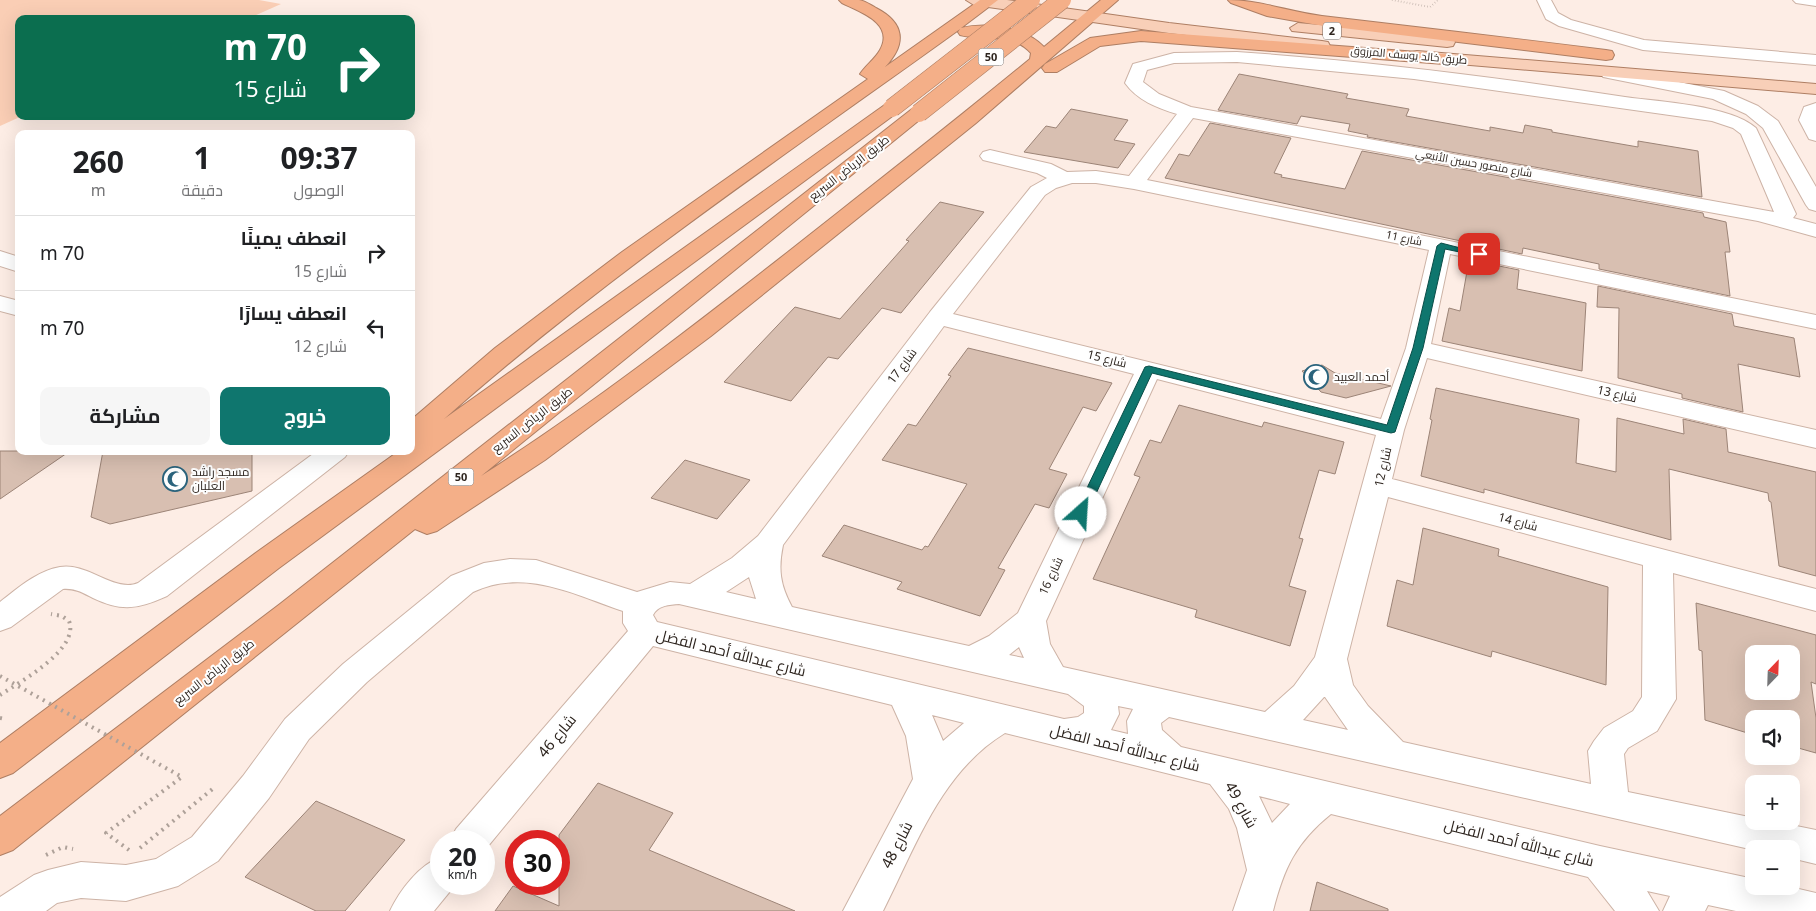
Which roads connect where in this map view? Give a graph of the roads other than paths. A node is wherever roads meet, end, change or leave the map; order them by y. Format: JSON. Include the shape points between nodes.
{"nodes":[{"id":1,"x":847,"y":0,"type":"edge"},
{"id":2,"x":1031,"y":0,"type":"edge"},
{"id":3,"x":1058,"y":0,"type":"edge"},
{"id":4,"x":1062,"y":0,"type":"edge"},
{"id":5,"x":1236,"y":0,"type":"edge"},
{"id":6,"x":1540,"y":0,"type":"edge"},
{"id":7,"x":1801,"y":0,"type":"edge"},
{"id":8,"x":984,"y":1,"type":"edge"},
{"id":9,"x":1816,"y":1,"type":"edge"},
{"id":10,"x":1102,"y":8,"type":"edge"},
{"id":11,"x":936,"y":40,"type":"junction"},
{"id":12,"x":1444,"y":58,"type":"junction"},
{"id":13,"x":1038,"y":60,"type":"junction"},
{"id":14,"x":1816,"y":60,"type":"edge"},
{"id":15,"x":1602,"y":63,"type":"junction"},
{"id":16,"x":1816,"y":72,"type":"edge"},
{"id":17,"x":1816,"y":89,"type":"edge"},
{"id":18,"x":1816,"y":109,"type":"edge"},
{"id":19,"x":1188,"y":112,"type":"junction"},
{"id":20,"x":826,"y":115,"type":"junction"},
{"id":21,"x":969,"y":118,"type":"junction"},
{"id":22,"x":1816,"y":135,"type":"edge"},
{"id":23,"x":990,"y":156,"type":"dead end"},
{"id":24,"x":1062,"y":178,"type":"junction"},
{"id":25,"x":1134,"y":182,"type":"junction"},
{"id":26,"x":1038,"y":191,"type":"joint"},
{"id":27,"x":1814,"y":197,"type":"edge"},
{"id":28,"x":1786,"y":214,"type":"junction"},
{"id":29,"x":1761,"y":215,"type":"junction"},
{"id":30,"x":1816,"y":231,"type":"edge"},
{"id":31,"x":1441,"y":246,"type":"junction"},
{"id":32,"x":0,"y":258,"type":"edge"},
{"id":33,"x":15,"y":264,"type":"edge"},
{"id":34,"x":0,"y":304,"type":"edge"},
{"id":35,"x":15,"y":308,"type":"edge"},
{"id":36,"x":938,"y":317,"type":"junction"},
{"id":37,"x":1812,"y":320,"type":"edge"},
{"id":38,"x":1418,"y":348,"type":"junction"},
{"id":39,"x":1149,"y":369,"type":"junction"},
{"id":40,"x":1391,"y":430,"type":"junction"},
{"id":41,"x":415,"y":431,"type":"edge"},
{"id":42,"x":1816,"y":439,"type":"edge"},
{"id":43,"x":415,"y":454,"type":"edge"},
{"id":44,"x":331,"y":455,"type":"edge"},
{"id":45,"x":387,"y":455,"type":"edge"},
{"id":46,"x":413,"y":455,"type":"edge"},
{"id":47,"x":1378,"y":485,"type":"junction"},
{"id":48,"x":769,"y":542,"type":"junction"},
{"id":49,"x":1658,"y":559,"type":"junction"},
{"id":50,"x":268,"y":560,"type":"junction"},
{"id":51,"x":693,"y":596,"type":"junction"},
{"id":52,"x":1816,"y":600,"type":"edge"},
{"id":53,"x":291,"y":612,"type":"junction"},
{"id":54,"x":782,"y":616,"type":"junction"},
{"id":55,"x":644,"y":618,"type":"junction"},
{"id":56,"x":0,"y":619,"type":"edge"},
{"id":57,"x":1030,"y":621,"type":"junction"},
{"id":58,"x":972,"y":659,"type":"junction"},
{"id":59,"x":1331,"y":659,"type":"junction"},
{"id":60,"x":1063,"y":680,"type":"junction"},
{"id":61,"x":904,"y":696,"type":"junction"},
{"id":62,"x":1170,"y":703,"type":"junction"},
{"id":63,"x":1001,"y":718,"type":"junction"},
{"id":64,"x":1272,"y":726,"type":"junction"},
{"id":65,"x":1064,"y":733,"type":"junction"},
{"id":66,"x":1392,"y":754,"type":"junction"},
{"id":67,"x":1172,"y":759,"type":"junction"},
{"id":68,"x":0,"y":763,"type":"edge"},
{"id":69,"x":1222,"y":772,"type":"junction"},
{"id":70,"x":931,"y":780,"type":"junction"},
{"id":71,"x":1326,"y":796,"type":"junction"},
{"id":72,"x":1611,"y":804,"type":"junction"},
{"id":73,"x":478,"y":830,"type":"edge"},
{"id":74,"x":0,"y":838,"type":"edge"},
{"id":75,"x":1816,"y":847,"type":"edge"},
{"id":76,"x":1600,"y":863,"type":"junction"},
{"id":77,"x":1265,"y":868,"type":"junction"},
{"id":78,"x":430,"y":887,"type":"edge"},
{"id":79,"x":1691,"y":898,"type":"edge"},
{"id":80,"x":12,"y":911,"type":"edge"},
{"id":81,"x":410,"y":911,"type":"edge"},
{"id":82,"x":863,"y":911,"type":"edge"},
{"id":83,"x":1253,"y":911,"type":"edge"},
{"id":84,"x":1639,"y":911,"type":"edge"},
{"id":85,"x":1816,"y":911,"type":"edge"}],
"edges":[{"from":1,"to":20,"type":"highway","via":[[886,20],[894,44],[882,62]]},
{"from":2,"to":43,"type":"highway","name":"طريق الرياض السريع","number":"50","bridge":true,"via":[[892,108]]},
{"from":3,"to":10,"type":"main road","name":"طريق خالد يوسف المرزوق","number":"2"},
{"from":4,"to":53,"type":"highway","name":"طريق الرياض السريع","number":"50","bridge":true},
{"from":5,"to":15,"type":"highway","via":[[1267,11],[1318,20]]},
{"from":6,"to":14,"type":"street","via":[[1552,16],[1565,23],[1643,45]]},
{"from":7,"to":9,"type":"street"},
{"from":8,"to":10,"type":"main road","name":"طريق خالد يوسف المرزوق","number":"2"},
{"from":8,"to":11,"type":"highway"},
{"from":10,"to":12,"type":"main road","name":"طريق خالد يوسف المرزوق","number":"2","via":[[1310,45]]},
{"from":10,"to":13,"type":"highway"},
{"from":10,"to":15,"type":"main road","name":"طريق خالد يوسف المرزوق","number":"2"},
{"from":11,"to":13,"type":"highway","via":[[968,31],[1006,33],[1034,45],[1040,52]]},
{"from":11,"to":20,"type":"highway"},
{"from":12,"to":15,"type":"main road","name":"طريق خالد يوسف المرزوق","number":"2"},
{"from":12,"to":21,"type":"highway","via":[[1166,37],[1116,38],[1096,42],[1078,51]]},
{"from":13,"to":21,"type":"highway"},
{"from":15,"to":16,"type":"main road","name":"طريق خالد يوسف المرزوق","number":"2"},
{"from":15,"to":17,"type":"main road","name":"طريق خالد يوسف المرزوق","number":"2"},
{"from":15,"to":27,"type":"street","via":[[1718,95],[1752,110],[1772,125]]},
{"from":18,"to":22,"type":"street","via":[[1811,111],[1808,120]]},
{"from":19,"to":25,"type":"street"},
{"from":19,"to":28,"type":"street","name":"شارع منصور حسين الأنبعي","via":[[1158,103],[1141,91],[1134,83],[1141,65],[1161,58],[1211,55],[1294,62],[1479,81],[1715,116],[1740,124],[1750,132]]},
{"from":19,"to":29,"type":"street","name":"شارع منصور حسين الأنبعي"},
{"from":20,"to":41,"type":"highway","via":[[504,353]]},
{"from":21,"to":53,"type":"highway","via":[[709,325],[535,454]]},
{"from":23,"to":24,"type":"street","via":[[1044,168]]},
{"from":24,"to":25,"type":"street","name":"شارع 11","via":[[1098,177]]},
{"from":24,"to":26,"type":"street","name":"شارع 11"},
{"from":25,"to":31,"type":"street","name":"شارع 11"},
{"from":26,"to":36,"type":"street","name":"شارع 17"},
{"from":27,"to":28,"type":"street","name":"شارع منصور حسين الأنبعي"},
{"from":28,"to":29,"type":"street","name":"شارع منصور حسين الأنبعي"},
{"from":29,"to":30,"type":"street","name":"شارع منصور حسين الأنبعي"},
{"from":31,"to":37,"type":"street","name":"شارع 11"},
{"from":31,"to":38,"type":"street","name":"شارع 12"},
{"from":32,"to":33,"type":"street"},
{"from":34,"to":35,"type":"street"},
{"from":36,"to":39,"type":"street","name":"شارع 15"},
{"from":36,"to":48,"type":"street","name":"شارع 17"},
{"from":38,"to":40,"type":"street","name":"شارع 12"},
{"from":38,"to":42,"type":"street","name":"شارع 13"},
{"from":39,"to":40,"type":"street","name":"شارع 15"},
{"from":39,"to":57,"type":"street","name":"شارع 16"},
{"from":40,"to":47,"type":"street","name":"شارع 12"},
{"from":44,"to":56,"type":"street","via":[[156,588],[125,597],[85,582],[60,578]]},
{"from":45,"to":50,"type":"highway"},
{"from":46,"to":50,"type":"highway","name":"طريق الرياض السريع","number":"50","bridge":true},
{"from":47,"to":49,"type":"street","name":"شارع 14"},
{"from":47,"to":59,"type":"street","name":"شارع 12"},
{"from":48,"to":51,"type":"street","name":"شارع 17","via":[[748,564]]},
{"from":48,"to":54,"type":"street","name":"شارع 17","via":[[762,567],[766,588]]},
{"from":49,"to":52,"type":"street","name":"شارع 14"},
{"from":49,"to":72,"type":"street","via":[[1659,699],[1645,721],[1616,738],[1606,751]]},
{"from":50,"to":68,"type":"highway","name":"طريق الرياض السريع","number":"50"},
{"from":51,"to":54,"type":"street"},
{"from":51,"to":55,"type":"street","via":[[666,592],[652,597]]},
{"from":53,"to":74,"type":"highway","name":"طريق الرياض السريع","number":"50"},
{"from":54,"to":58,"type":"street"},
{"from":55,"to":61,"type":"street","name":"شارع عبدالله أحمد الفضل"},
{"from":55,"to":73,"type":"street","name":"شارع 46"},
{"from":55,"to":80,"type":"street","name":"شارع عبدالله أحمد الفضل","via":[[536,571],[484,574],[462,584],[354,673],[297,729],[256,787],[205,849],[164,874],[126,883],[81,880],[48,888]]},
{"from":57,"to":58,"type":"street","name":"شارع 16","via":[[1000,646]]},
{"from":57,"to":60,"type":"street","via":[[1030,638],[1038,657]]},
{"from":58,"to":60,"type":"street"},
{"from":59,"to":64,"type":"street","name":"شارع 12","via":[[1317,684]]},
{"from":59,"to":66,"type":"street","name":"شارع 12","via":[[1337,688],[1356,716]]},
{"from":60,"to":62,"type":"street"},
{"from":60,"to":65,"type":"street","via":[[1090,688],[1100,700],[1102,714],[1095,726],[1081,733]]},
{"from":61,"to":63,"type":"street","name":"شارع عبدالله أحمد الفضل"},
{"from":61,"to":70,"type":"street","via":[[918,719],[928,749]]},
{"from":62,"to":64,"type":"street"},
{"from":62,"to":67,"type":"street","via":[[1156,707],[1146,715],[1143,727],[1147,740]]},
{"from":63,"to":65,"type":"street","name":"شارع عبدالله أحمد الفضل"},
{"from":63,"to":70,"type":"street","name":"شارع 48","via":[[976,733],[951,755]]},
{"from":64,"to":66,"type":"street"},
{"from":65,"to":67,"type":"street","name":"شارع عبدالله أحمد الفضل"},
{"from":66,"to":72,"type":"street"},
{"from":67,"to":69,"type":"street","name":"شارع عبدالله أحمد الفضل"},
{"from":69,"to":71,"type":"street","name":"شارع عبدالله أحمد الفضل"},
{"from":69,"to":77,"type":"street","name":"شارع 49","via":[[1242,799],[1256,828]]},
{"from":70,"to":82,"type":"street","name":"شارع 48"},
{"from":71,"to":76,"type":"street","name":"شارع عبدالله أحمد الفضل"},
{"from":71,"to":77,"type":"street","name":"شارع 49","via":[[1302,814],[1283,836]]},
{"from":72,"to":75,"type":"street"},
{"from":76,"to":79,"type":"street","name":"شارع عبدالله أحمد الفضل"},
{"from":76,"to":84,"type":"street"},
{"from":77,"to":83,"type":"street","name":"شارع 49"},
{"from":78,"to":81,"type":"street"},
{"from":79,"to":85,"type":"street","name":"شارع عبدالله أحمد الفضل"}]}
